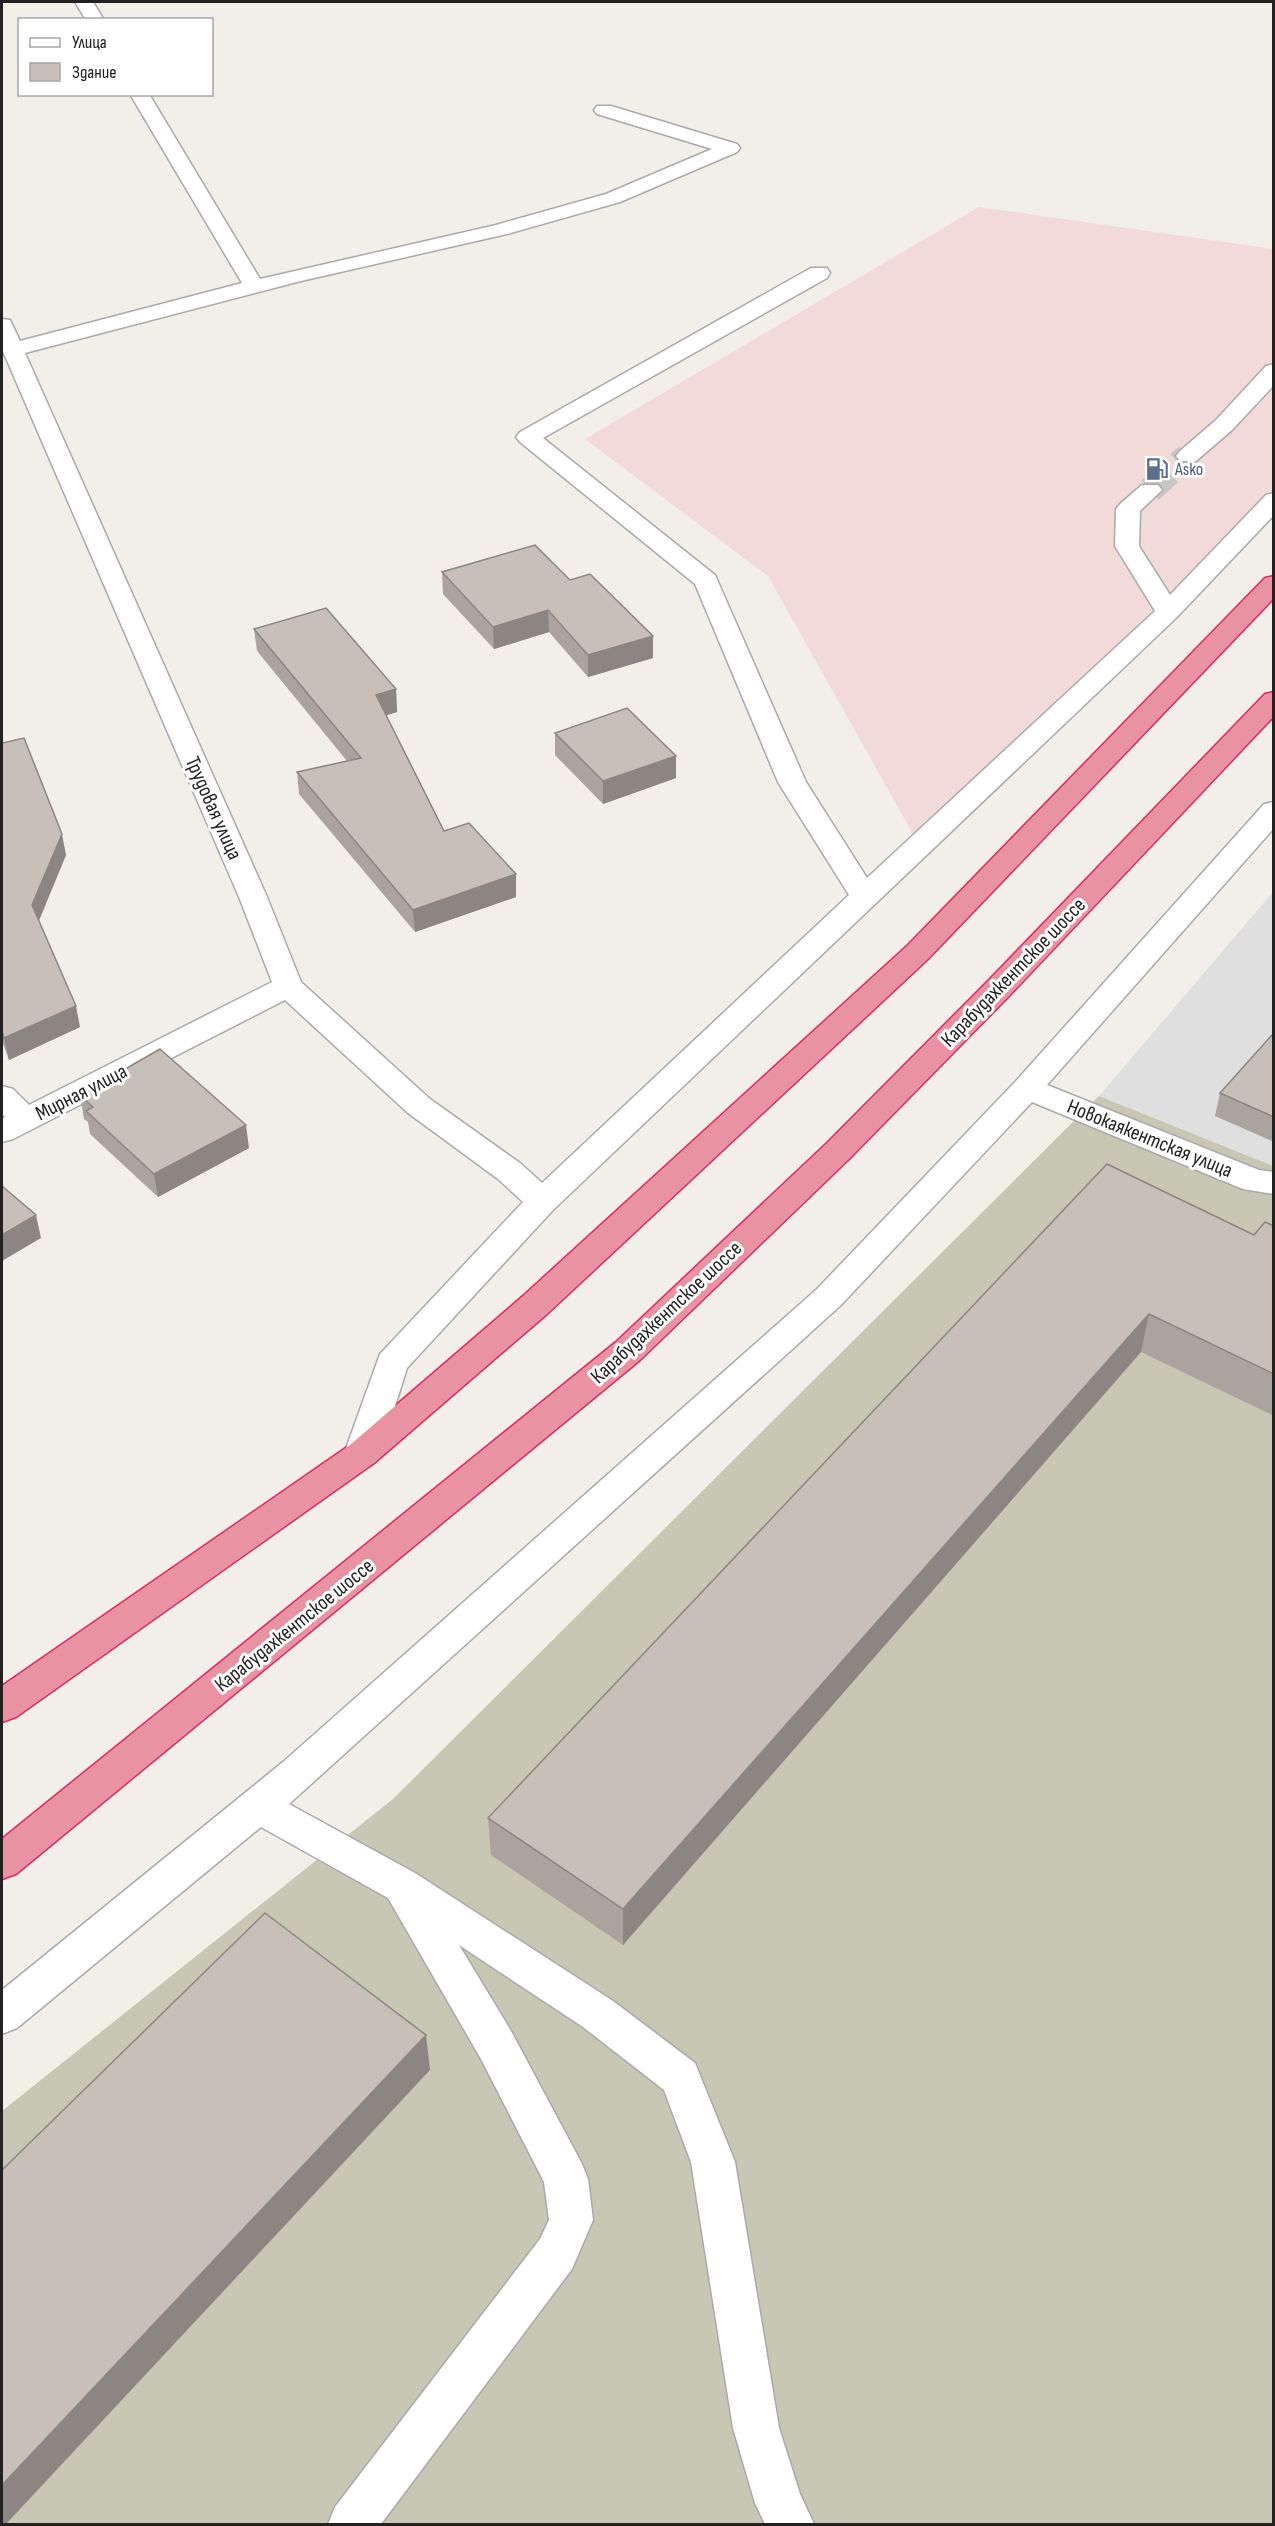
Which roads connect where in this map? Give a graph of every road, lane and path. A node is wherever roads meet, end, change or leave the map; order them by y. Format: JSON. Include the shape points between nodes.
{"nodes":[{"id":1,"x":84,"y":2,"type":"edge"},
{"id":2,"x":94,"y":18,"type":"edge"},
{"id":3,"x":140,"y":96,"type":"edge"},
{"id":4,"x":604,"y":110,"type":"dead end"},
{"id":5,"x":819,"y":273,"type":"dead end"},
{"id":6,"x":254,"y":286,"type":"junction"},
{"id":7,"x":7,"y":337,"type":"edge"},
{"id":8,"x":1274,"y":371,"type":"edge"},
{"id":9,"x":1188,"y":456,"type":"tunnel mouth"},
{"id":10,"x":1149,"y":490,"type":"tunnel mouth"},
{"id":11,"x":1274,"y":500,"type":"edge"},
{"id":12,"x":1274,"y":583,"type":"edge"},
{"id":13,"x":1168,"y":612,"type":"junction"},
{"id":14,"x":1274,"y":700,"type":"edge"},
{"id":15,"x":1274,"y":810,"type":"edge"},
{"id":16,"x":864,"y":896,"type":"junction"},
{"id":17,"x":288,"y":986,"type":"junction"},
{"id":18,"x":1027,"y":1088,"type":"junction"},
{"id":19,"x":2,"y":1096,"type":"edge"},
{"id":20,"x":14,"y":1126,"type":"edge"},
{"id":21,"x":1274,"y":1183,"type":"edge"},
{"id":22,"x":542,"y":1202,"type":"junction"},
{"id":23,"x":362,"y":1454,"type":"junction"},
{"id":24,"x":2,"y":1706,"type":"edge"},
{"id":25,"x":258,"y":1806,"type":"junction"},
{"id":26,"x":2,"y":1862,"type":"edge"},
{"id":27,"x":401,"y":1885,"type":"junction"},
{"id":28,"x":2,"y":2015,"type":"edge"},
{"id":29,"x":352,"y":2524,"type":"edge"},
{"id":30,"x":790,"y":2524,"type":"edge"}],
"edges":[{"from":1,"to":2,"type":"street"},
{"from":3,"to":6,"type":"street"},
{"from":4,"to":6,"type":"street","via":[[730,148],[614,198],[500,230]]},
{"from":5,"to":16,"type":"street","via":[[528,437],[706,580],[792,782]]},
{"from":6,"to":7,"type":"street"},
{"from":7,"to":17,"type":"street","name":"Трудовая улица","via":[[253,897]]},
{"from":8,"to":9,"type":"street","via":[[1224,425]]},
{"from":10,"to":13,"type":"street","via":[[1128,509],[1127,546]]},
{"from":11,"to":13,"type":"street"},
{"from":12,"to":23,"type":"highway","via":[[918,952],[535,1305]]},
{"from":13,"to":16,"type":"street"},
{"from":14,"to":26,"type":"highway","name":"Карабудахкентское шоссе","via":[[886,1102],[628,1351]]},
{"from":15,"to":18,"type":"street"},
{"from":16,"to":22,"type":"street"},
{"from":17,"to":20,"type":"street","name":"Мирная улица"},
{"from":17,"to":22,"type":"street","name":"Трудовая улица","via":[[419,1106],[510,1171]]},
{"from":18,"to":21,"type":"street","name":"Новокаякентская улица","via":[[1254,1181]]},
{"from":18,"to":25,"type":"street","via":[[829,1297]]},
{"from":19,"to":20,"type":"street"},
{"from":22,"to":23,"type":"street","via":[[392,1363]]},
{"from":23,"to":24,"type":"highway"},
{"from":25,"to":27,"type":"street"},
{"from":25,"to":28,"type":"street"},
{"from":27,"to":29,"type":"street","via":[[496,2045],[566,2179],[571,2220],[556,2254]]},
{"from":27,"to":30,"type":"street","via":[[598,2014],[680,2077],[713,2162],[756,2428],[779,2503]]}]}
